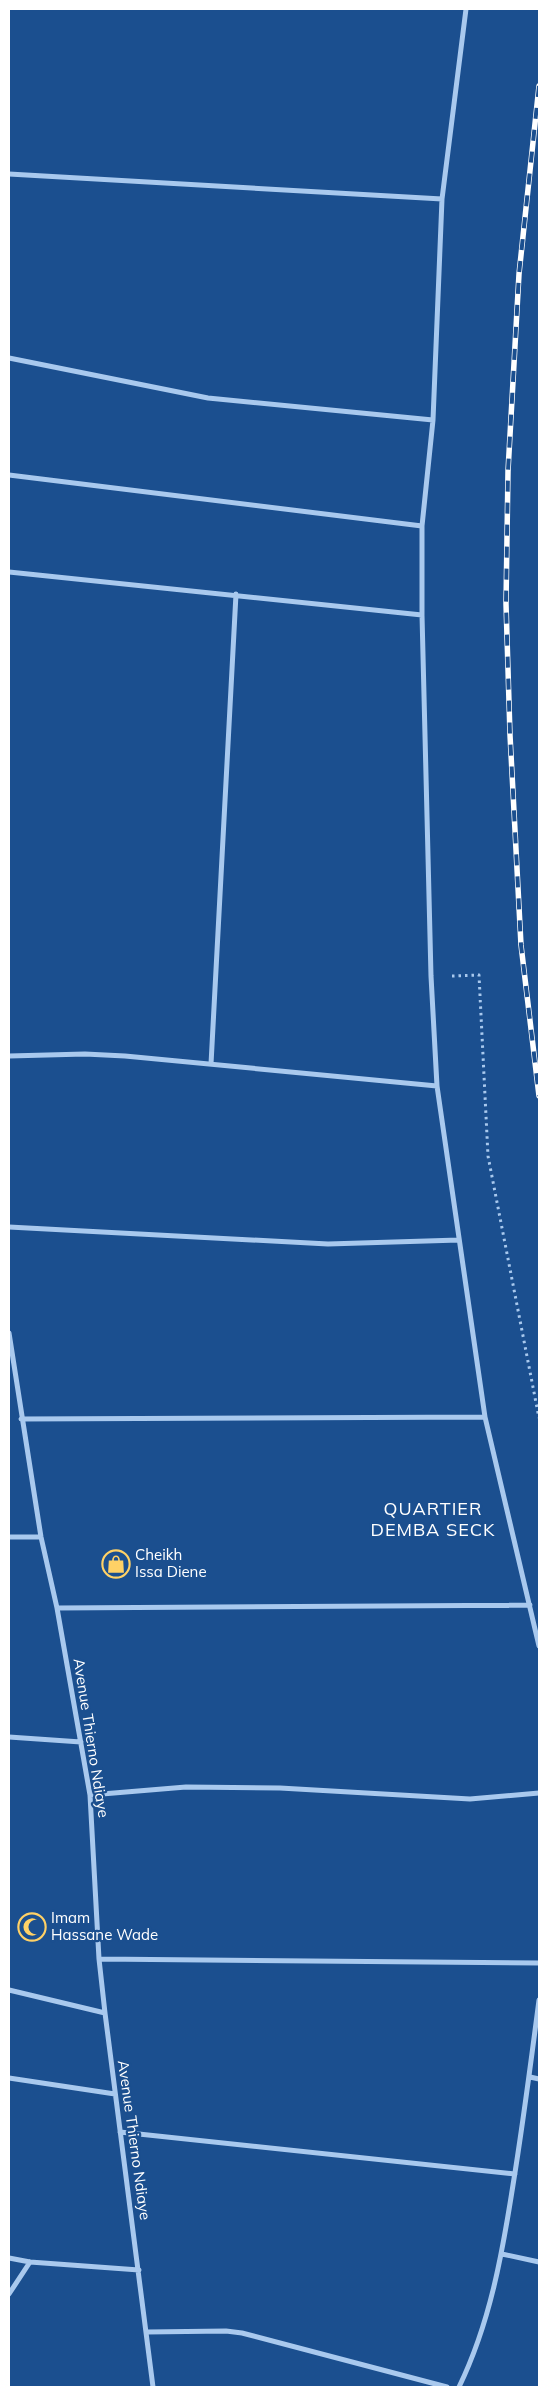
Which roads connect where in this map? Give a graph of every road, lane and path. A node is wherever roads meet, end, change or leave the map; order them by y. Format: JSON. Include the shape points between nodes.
{"nodes":[{"id":1,"x":466,"y":9,"type":"edge"},
{"id":2,"x":9,"y":174,"type":"edge"},
{"id":3,"x":442,"y":199,"type":"junction"},
{"id":4,"x":9,"y":358,"type":"edge"},
{"id":5,"x":433,"y":420,"type":"junction"},
{"id":6,"x":9,"y":476,"type":"edge"},
{"id":7,"x":422,"y":526,"type":"junction"},
{"id":8,"x":9,"y":572,"type":"edge"},
{"id":9,"x":236,"y":594,"type":"junction"},
{"id":10,"x":422,"y":615,"type":"junction"},
{"id":11,"x":431,"y":976,"type":"junction"},
{"id":12,"x":9,"y":1056,"type":"edge"},
{"id":13,"x":211,"y":1064,"type":"junction"},
{"id":14,"x":437,"y":1086,"type":"junction"},
{"id":15,"x":9,"y":1227,"type":"edge"},
{"id":16,"x":459,"y":1240,"type":"junction"},
{"id":17,"x":9,"y":1334,"type":"edge"},
{"id":18,"x":10,"y":1355,"type":"edge"},
{"id":19,"x":484,"y":1417,"type":"junction"},
{"id":20,"x":539,"y":1418,"type":"edge"},
{"id":21,"x":21,"y":1419,"type":"junction"},
{"id":22,"x":9,"y":1537,"type":"edge"},
{"id":23,"x":40,"y":1537,"type":"junction"},
{"id":24,"x":530,"y":1605,"type":"junction"},
{"id":25,"x":57,"y":1608,"type":"junction"},
{"id":26,"x":539,"y":1646,"type":"edge"},
{"id":27,"x":9,"y":1737,"type":"edge"},
{"id":28,"x":82,"y":1742,"type":"junction"},
{"id":29,"x":539,"y":1793,"type":"edge"},
{"id":30,"x":90,"y":1795,"type":"junction"},
{"id":31,"x":99,"y":1959,"type":"junction"},
{"id":32,"x":539,"y":1963,"type":"edge"},
{"id":33,"x":9,"y":1990,"type":"edge"},
{"id":34,"x":539,"y":2000,"type":"edge"},
{"id":35,"x":105,"y":2012,"type":"junction"},
{"id":36,"x":530,"y":2077,"type":"junction"},
{"id":37,"x":9,"y":2078,"type":"edge"},
{"id":38,"x":539,"y":2079,"type":"edge"},
{"id":39,"x":115,"y":2094,"type":"junction"},
{"id":40,"x":120,"y":2132,"type":"junction"},
{"id":41,"x":515,"y":2174,"type":"junction"},
{"id":42,"x":502,"y":2254,"type":"junction"},
{"id":43,"x":9,"y":2258,"type":"edge"},
{"id":44,"x":30,"y":2262,"type":"junction"},
{"id":45,"x":539,"y":2262,"type":"edge"},
{"id":46,"x":139,"y":2270,"type":"junction"},
{"id":47,"x":9,"y":2294,"type":"edge"},
{"id":48,"x":147,"y":2332,"type":"junction"},
{"id":49,"x":153,"y":2387,"type":"edge"},
{"id":50,"x":447,"y":2387,"type":"edge"},
{"id":51,"x":459,"y":2387,"type":"edge"}],
"edges":[{"from":1,"to":3,"type":"street"},
{"from":2,"to":3,"type":"street"},
{"from":3,"to":5,"type":"street"},
{"from":4,"to":5,"type":"street","via":[[208,398]]},
{"from":5,"to":7,"type":"street"},
{"from":6,"to":7,"type":"street"},
{"from":7,"to":10,"type":"street"},
{"from":8,"to":9,"type":"street"},
{"from":9,"to":10,"type":"street"},
{"from":9,"to":13,"type":"street"},
{"from":10,"to":11,"type":"street"},
{"from":11,"to":14,"type":"street"},
{"from":11,"to":20,"type":"path","via":[[479,975],[488,1156]]},
{"from":12,"to":13,"type":"street","via":[[85,1054]]},
{"from":13,"to":14,"type":"street"},
{"from":14,"to":16,"type":"street"},
{"from":15,"to":16,"type":"street","via":[[328,1244]]},
{"from":16,"to":19,"type":"street"},
{"from":17,"to":18,"type":"street","name":"Avenue Thierno Ndiaye"},
{"from":18,"to":21,"type":"street","name":"Avenue Thierno Ndiaye"},
{"from":19,"to":21,"type":"street"},
{"from":19,"to":24,"type":"street"},
{"from":21,"to":23,"type":"street","name":"Avenue Thierno Ndiaye"},
{"from":22,"to":23,"type":"street"},
{"from":23,"to":25,"type":"street","name":"Avenue Thierno Ndiaye"},
{"from":24,"to":25,"type":"street"},
{"from":24,"to":26,"type":"street"},
{"from":25,"to":28,"type":"street","name":"Avenue Thierno Ndiaye"},
{"from":27,"to":28,"type":"street"},
{"from":28,"to":30,"type":"street","name":"Avenue Thierno Ndiaye"},
{"from":29,"to":30,"type":"street","via":[[470,1799],[280,1788],[186,1787]]},
{"from":30,"to":31,"type":"street","name":"Avenue Thierno Ndiaye"},
{"from":31,"to":32,"type":"street"},
{"from":31,"to":35,"type":"street","name":"Avenue Thierno Ndiaye"},
{"from":33,"to":35,"type":"street"},
{"from":34,"to":36,"type":"street"},
{"from":35,"to":39,"type":"street","name":"Avenue Thierno Ndiaye"},
{"from":36,"to":38,"type":"street"},
{"from":36,"to":41,"type":"street"},
{"from":37,"to":39,"type":"street"},
{"from":39,"to":40,"type":"street","name":"Avenue Thierno Ndiaye"},
{"from":40,"to":41,"type":"street"},
{"from":40,"to":46,"type":"street","name":"Avenue Thierno Ndiaye"},
{"from":41,"to":42,"type":"street"},
{"from":42,"to":45,"type":"street"},
{"from":42,"to":51,"type":"street","via":[[484,2328]]},
{"from":43,"to":44,"type":"street"},
{"from":44,"to":46,"type":"street"},
{"from":44,"to":47,"type":"street"},
{"from":46,"to":48,"type":"street","name":"Avenue Thierno Ndiaye"},
{"from":48,"to":49,"type":"street","name":"Avenue Thierno Ndiaye"},
{"from":48,"to":50,"type":"street","via":[[242,2332]]}]}
